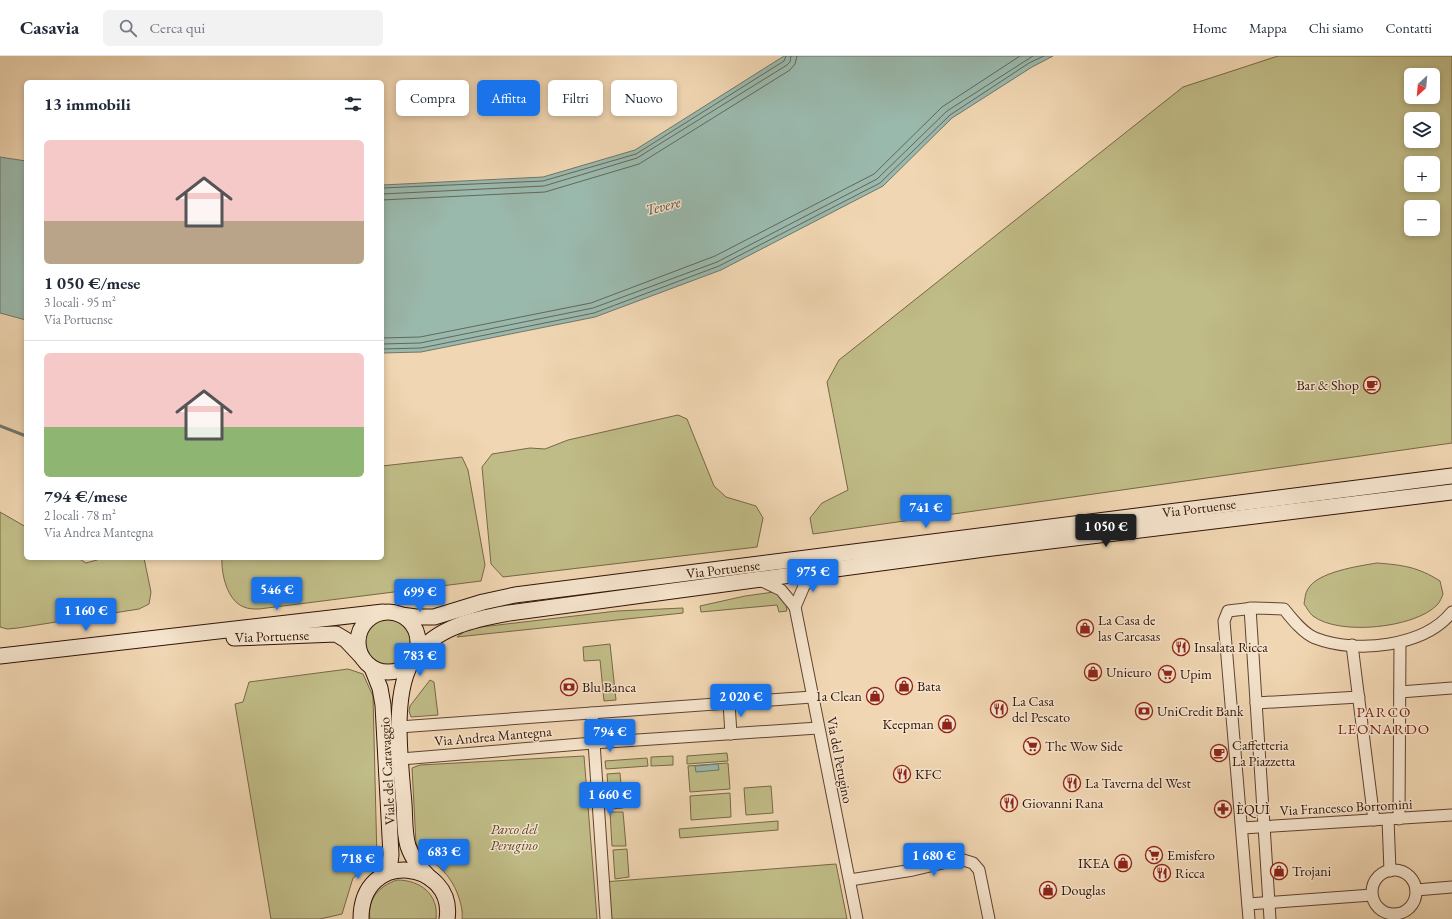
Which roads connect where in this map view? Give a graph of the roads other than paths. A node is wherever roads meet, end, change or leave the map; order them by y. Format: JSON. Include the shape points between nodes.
{"nodes":[{"id":1,"x":1452,"y":476,"type":"edge"},
{"id":2,"x":1452,"y":492,"type":"edge"},
{"id":3,"x":818,"y":571,"type":"junction"},
{"id":4,"x":757,"y":579,"type":"junction"},
{"id":5,"x":795,"y":607,"type":"junction"},
{"id":6,"x":1250,"y":608,"type":"junction"},
{"id":7,"x":382,"y":612,"type":"junction"},
{"id":8,"x":1452,"y":612,"type":"edge"},
{"id":9,"x":401,"y":615,"type":"junction"},
{"id":10,"x":175,"y":636,"type":"junction"},
{"id":11,"x":1400,"y":642,"type":"junction"},
{"id":12,"x":1352,"y":645,"type":"junction"},
{"id":13,"x":0,"y":656,"type":"edge"},
{"id":14,"x":361,"y":656,"type":"junction"},
{"id":15,"x":414,"y":658,"type":"junction"},
{"id":16,"x":372,"y":668,"type":"junction"},
{"id":17,"x":1452,"y":688,"type":"edge"},
{"id":18,"x":1400,"y":692,"type":"junction"},
{"id":19,"x":812,"y":697,"type":"junction"},
{"id":20,"x":1359,"y":697,"type":"junction"},
{"id":21,"x":1256,"y":703,"type":"junction"},
{"id":22,"x":729,"y":704,"type":"junction"},
{"id":23,"x":592,"y":713,"type":"junction"},
{"id":24,"x":399,"y":727,"type":"junction"},
{"id":25,"x":818,"y":728,"type":"junction"},
{"id":26,"x":731,"y":734,"type":"junction"},
{"id":27,"x":593,"y":743,"type":"junction"},
{"id":28,"x":401,"y":759,"type":"junction"},
{"id":29,"x":1452,"y":815,"type":"edge"},
{"id":30,"x":1394,"y":819,"type":"junction"},
{"id":31,"x":1374,"y":820,"type":"junction"},
{"id":32,"x":1264,"y":827,"type":"junction"},
{"id":33,"x":1242,"y":828,"type":"junction"},
{"id":34,"x":1390,"y":871,"type":"junction"},
{"id":35,"x":384,"y":874,"type":"junction"},
{"id":36,"x":432,"y":880,"type":"junction"},
{"id":37,"x":850,"y":880,"type":"junction"},
{"id":38,"x":1452,"y":887,"type":"edge"},
{"id":39,"x":1416,"y":890,"type":"junction"},
{"id":40,"x":1372,"y":895,"type":"junction"},
{"id":41,"x":1269,"y":902,"type":"junction"},
{"id":42,"x":1248,"y":904,"type":"junction"},
{"id":43,"x":1397,"y":916,"type":"edge"},
{"id":44,"x":361,"y":919,"type":"edge"},
{"id":45,"x":447,"y":919,"type":"edge"},
{"id":46,"x":606,"y":919,"type":"edge"},
{"id":47,"x":857,"y":919,"type":"edge"},
{"id":48,"x":989,"y":919,"type":"edge"},
{"id":49,"x":1249,"y":919,"type":"edge"},
{"id":50,"x":1270,"y":919,"type":"edge"}],
"edges":[{"from":1,"to":9,"type":"street","name":"Via Portuense","via":[[515,595],[434,617],[416,618]]},
{"from":2,"to":3,"type":"street","name":"Via Portuense"},
{"from":3,"to":4,"type":"street","name":"Via Portuense"},
{"from":3,"to":5,"type":"street","via":[[804,586]]},
{"from":4,"to":5,"type":"street","name":"Via del Perugino","via":[[781,590]]},
{"from":4,"to":15,"type":"street","name":"Via Portuense","via":[[492,616],[446,631],[428,642]]},
{"from":5,"to":19,"type":"street","name":"Via del Perugino"},
{"from":6,"to":12,"type":"street","via":[[1284,609],[1294,622],[1314,637]]},
{"from":6,"to":21,"type":"street"},
{"from":6,"to":33,"type":"street","via":[[1228,611],[1224,621]]},
{"from":7,"to":9,"type":"street"},
{"from":7,"to":10,"type":"street","name":"Via Portuense"},
{"from":7,"to":14,"type":"street","via":[[366,621],[361,629],[358,638]]},
{"from":8,"to":11,"type":"street","via":[[1446,619],[1421,635]]},
{"from":9,"to":15,"type":"street","via":[[415,629],[418,639]]},
{"from":10,"to":13,"type":"street","name":"Via Portuense"},
{"from":10,"to":14,"type":"street","name":"Via Portuense","via":[[237,638],[336,634],[346,640]]},
{"from":11,"to":12,"type":"street","via":[[1373,646]]},
{"from":11,"to":18,"type":"street"},
{"from":12,"to":20,"type":"street"},
{"from":14,"to":16,"type":"street"},
{"from":15,"to":16,"type":"street","via":[[399,670],[390,672]]},
{"from":15,"to":24,"type":"street","name":"Viale del Caravaggio","via":[[403,688]]},
{"from":16,"to":35,"type":"street","name":"Viale del Caravaggio","via":[[383,705],[391,855],[389,870]]},
{"from":17,"to":18,"type":"street"},
{"from":18,"to":30,"type":"street"},
{"from":19,"to":22,"type":"street","name":"Via Andrea Mantegna"},
{"from":19,"to":25,"type":"street","name":"Via del Perugino"},
{"from":20,"to":21,"type":"street"},
{"from":20,"to":31,"type":"street"},
{"from":21,"to":32,"type":"street"},
{"from":22,"to":23,"type":"street","name":"Via Andrea Mantegna"},
{"from":22,"to":26,"type":"street"},
{"from":23,"to":24,"type":"street","name":"Via Andrea Mantegna"},
{"from":23,"to":27,"type":"street"},
{"from":24,"to":28,"type":"street","name":"Viale del Caravaggio"},
{"from":25,"to":26,"type":"street","name":"Via Andrea Mantegna"},
{"from":25,"to":37,"type":"street","name":"Via del Perugino"},
{"from":26,"to":27,"type":"street","name":"Via Andrea Mantegna"},
{"from":27,"to":28,"type":"street","name":"Via Andrea Mantegna"},
{"from":27,"to":46,"type":"street"},
{"from":28,"to":36,"type":"street","name":"Viale del Caravaggio","via":[[408,845],[416,864]]},
{"from":29,"to":30,"type":"street","name":"Via Francesco Borromini"},
{"from":30,"to":31,"type":"street","name":"Via Francesco Borromini"},
{"from":30,"to":34,"type":"street"},
{"from":31,"to":32,"type":"street","name":"Via Francesco Borromini"},
{"from":32,"to":33,"type":"street","name":"Via Francesco Borromini"},
{"from":32,"to":41,"type":"street"},
{"from":33,"to":42,"type":"street"},
{"from":34,"to":39,"type":"street","via":[[1397,870],[1409,877]]},
{"from":34,"to":40,"type":"street","via":[[1383,873],[1376,880]]},
{"from":35,"to":36,"type":"street","via":[[396,870],[409,870],[422,873]]},
{"from":35,"to":44,"type":"street","via":[[373,882],[365,893]]},
{"from":36,"to":45,"type":"street","name":"Viale del Caravaggio","via":[[446,901]]},
{"from":37,"to":47,"type":"street","name":"Via del Perugino"},
{"from":37,"to":48,"type":"street","via":[[908,871],[960,859],[966,860],[979,870]]},
{"from":38,"to":39,"type":"street"},
{"from":39,"to":43,"type":"street","via":[[1413,904]]},
{"from":40,"to":41,"type":"street"},
{"from":40,"to":43,"type":"street","via":[[1379,908]]},
{"from":41,"to":42,"type":"street"},
{"from":41,"to":50,"type":"street"},
{"from":42,"to":49,"type":"street"}]}
